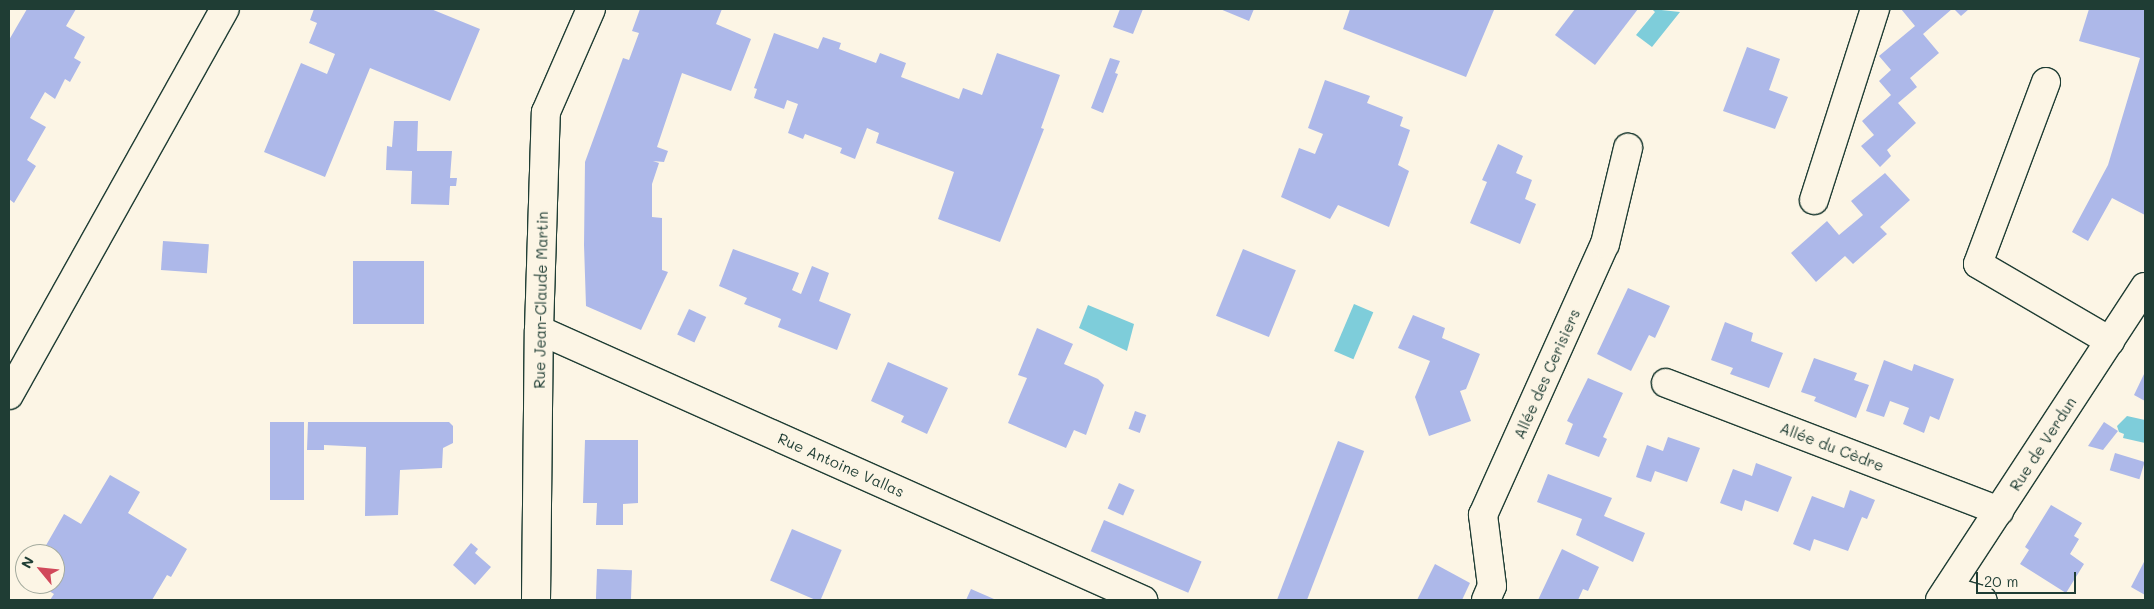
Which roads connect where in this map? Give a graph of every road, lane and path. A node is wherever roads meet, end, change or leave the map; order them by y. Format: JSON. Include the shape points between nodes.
{"nodes":[{"id":1,"x":225,"y":9,"type":"edge"},
{"id":2,"x":591,"y":9,"type":"edge"},
{"id":3,"x":1875,"y":9,"type":"edge"},
{"id":4,"x":2046,"y":82,"type":"dead end"},
{"id":5,"x":1628,"y":148,"type":"dead end"},
{"id":6,"x":1814,"y":200,"type":"dead end"},
{"id":7,"x":2145,"y":288,"type":"edge"},
{"id":8,"x":539,"y":330,"type":"junction"},
{"id":9,"x":2110,"y":341,"type":"junction"},
{"id":10,"x":1666,"y":383,"type":"dead end"},
{"id":11,"x":9,"y":394,"type":"edge"},
{"id":12,"x":1999,"y":512,"type":"junction"},
{"id":13,"x":1943,"y":595,"type":"edge"},
{"id":14,"x":536,"y":600,"type":"edge"},
{"id":15,"x":1143,"y":600,"type":"edge"},
{"id":16,"x":1486,"y":600,"type":"edge"},
{"id":17,"x":1983,"y":600,"type":"edge"}],
"edges":[{"from":1,"to":11,"type":"street"},
{"from":2,"to":8,"type":"street","name":"Rue Jean-Claude Martin","via":[[546,112]]},
{"from":3,"to":6,"type":"street"},
{"from":4,"to":9,"type":"street","via":[[1978,264]]},
{"from":5,"to":16,"type":"street","name":"Allée des Cerisiers","via":[[1605,244],[1483,515],[1492,586]]},
{"from":7,"to":9,"type":"street","name":"Rue de Verdun"},
{"from":8,"to":14,"type":"street","name":"Rue Jean-Claude Martin"},
{"from":8,"to":15,"type":"street","name":"Rue Antoine Vallas"},
{"from":9,"to":12,"type":"street","name":"Rue de Verdun"},
{"from":10,"to":12,"type":"street","name":"Allée du Cèdre"},
{"from":12,"to":13,"type":"street","name":"Rue de Verdun"},
{"from":13,"to":17,"type":"street"}]}
